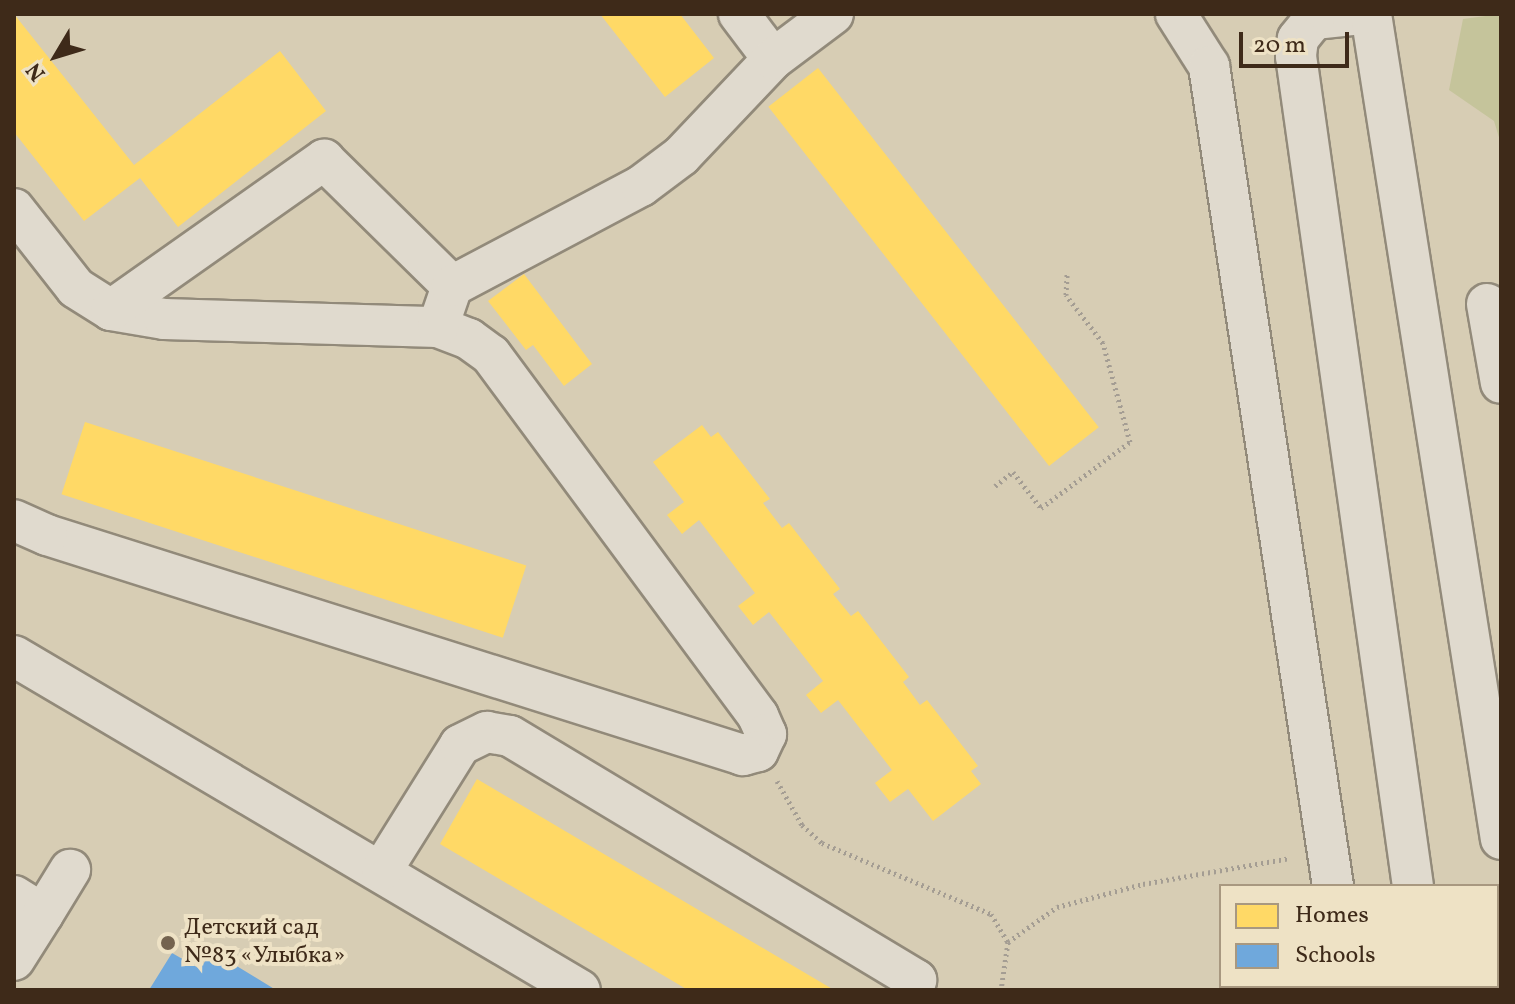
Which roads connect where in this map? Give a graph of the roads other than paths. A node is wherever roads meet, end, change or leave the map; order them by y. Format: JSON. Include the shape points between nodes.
{"nodes":[{"id":1,"x":739,"y":14,"type":"edge"},
{"id":2,"x":833,"y":14,"type":"edge"},
{"id":3,"x":1176,"y":14,"type":"edge"},
{"id":4,"x":1361,"y":14,"type":"edge"},
{"id":5,"x":1371,"y":14,"type":"edge"},
{"id":6,"x":773,"y":59,"type":"junction"},
{"id":7,"x":14,"y":209,"type":"edge"},
{"id":8,"x":452,"y":286,"type":"junction"},
{"id":9,"x":1487,"y":304,"type":"dead end"},
{"id":10,"x":111,"y":310,"type":"junction"},
{"id":11,"x":438,"y":327,"type":"junction"},
{"id":12,"x":1501,"y":383,"type":"edge"},
{"id":13,"x":14,"y":520,"type":"edge"},
{"id":14,"x":14,"y":656,"type":"edge"},
{"id":15,"x":1501,"y":839,"type":"edge"},
{"id":16,"x":1332,"y":868,"type":"edge"},
{"id":17,"x":70,"y":870,"type":"dead end"},
{"id":18,"x":382,"y":870,"type":"junction"},
{"id":19,"x":1413,"y":884,"type":"edge"},
{"id":20,"x":28,"y":905,"type":"edge"},
{"id":21,"x":14,"y":960,"type":"edge"},
{"id":22,"x":580,"y":990,"type":"edge"},
{"id":23,"x":911,"y":990,"type":"edge"}],
"edges":[{"from":1,"to":6,"type":"street"},
{"from":2,"to":6,"type":"street"},
{"from":3,"to":16,"type":"street","via":[[1209,66]]},
{"from":4,"to":19,"type":"street","via":[[1314,19],[1298,39],[1296,56]]},
{"from":5,"to":15,"type":"street"},
{"from":6,"to":8,"type":"street","via":[[681,156],[641,186]]},
{"from":7,"to":10,"type":"street","via":[[76,288]]},
{"from":8,"to":10,"type":"street","via":[[324,160]]},
{"from":8,"to":11,"type":"street"},
{"from":9,"to":12,"type":"street"},
{"from":10,"to":11,"type":"street","via":[[164,319]]},
{"from":11,"to":13,"type":"street","via":[[491,355],[758,716],[766,734],[758,751],[743,755],[47,535]]},
{"from":14,"to":18,"type":"street"},
{"from":17,"to":20,"type":"street"},
{"from":18,"to":22,"type":"street"},
{"from":18,"to":23,"type":"street","via":[[460,745],[487,732],[510,736],[916,980]]},
{"from":20,"to":21,"type":"street"}]}
